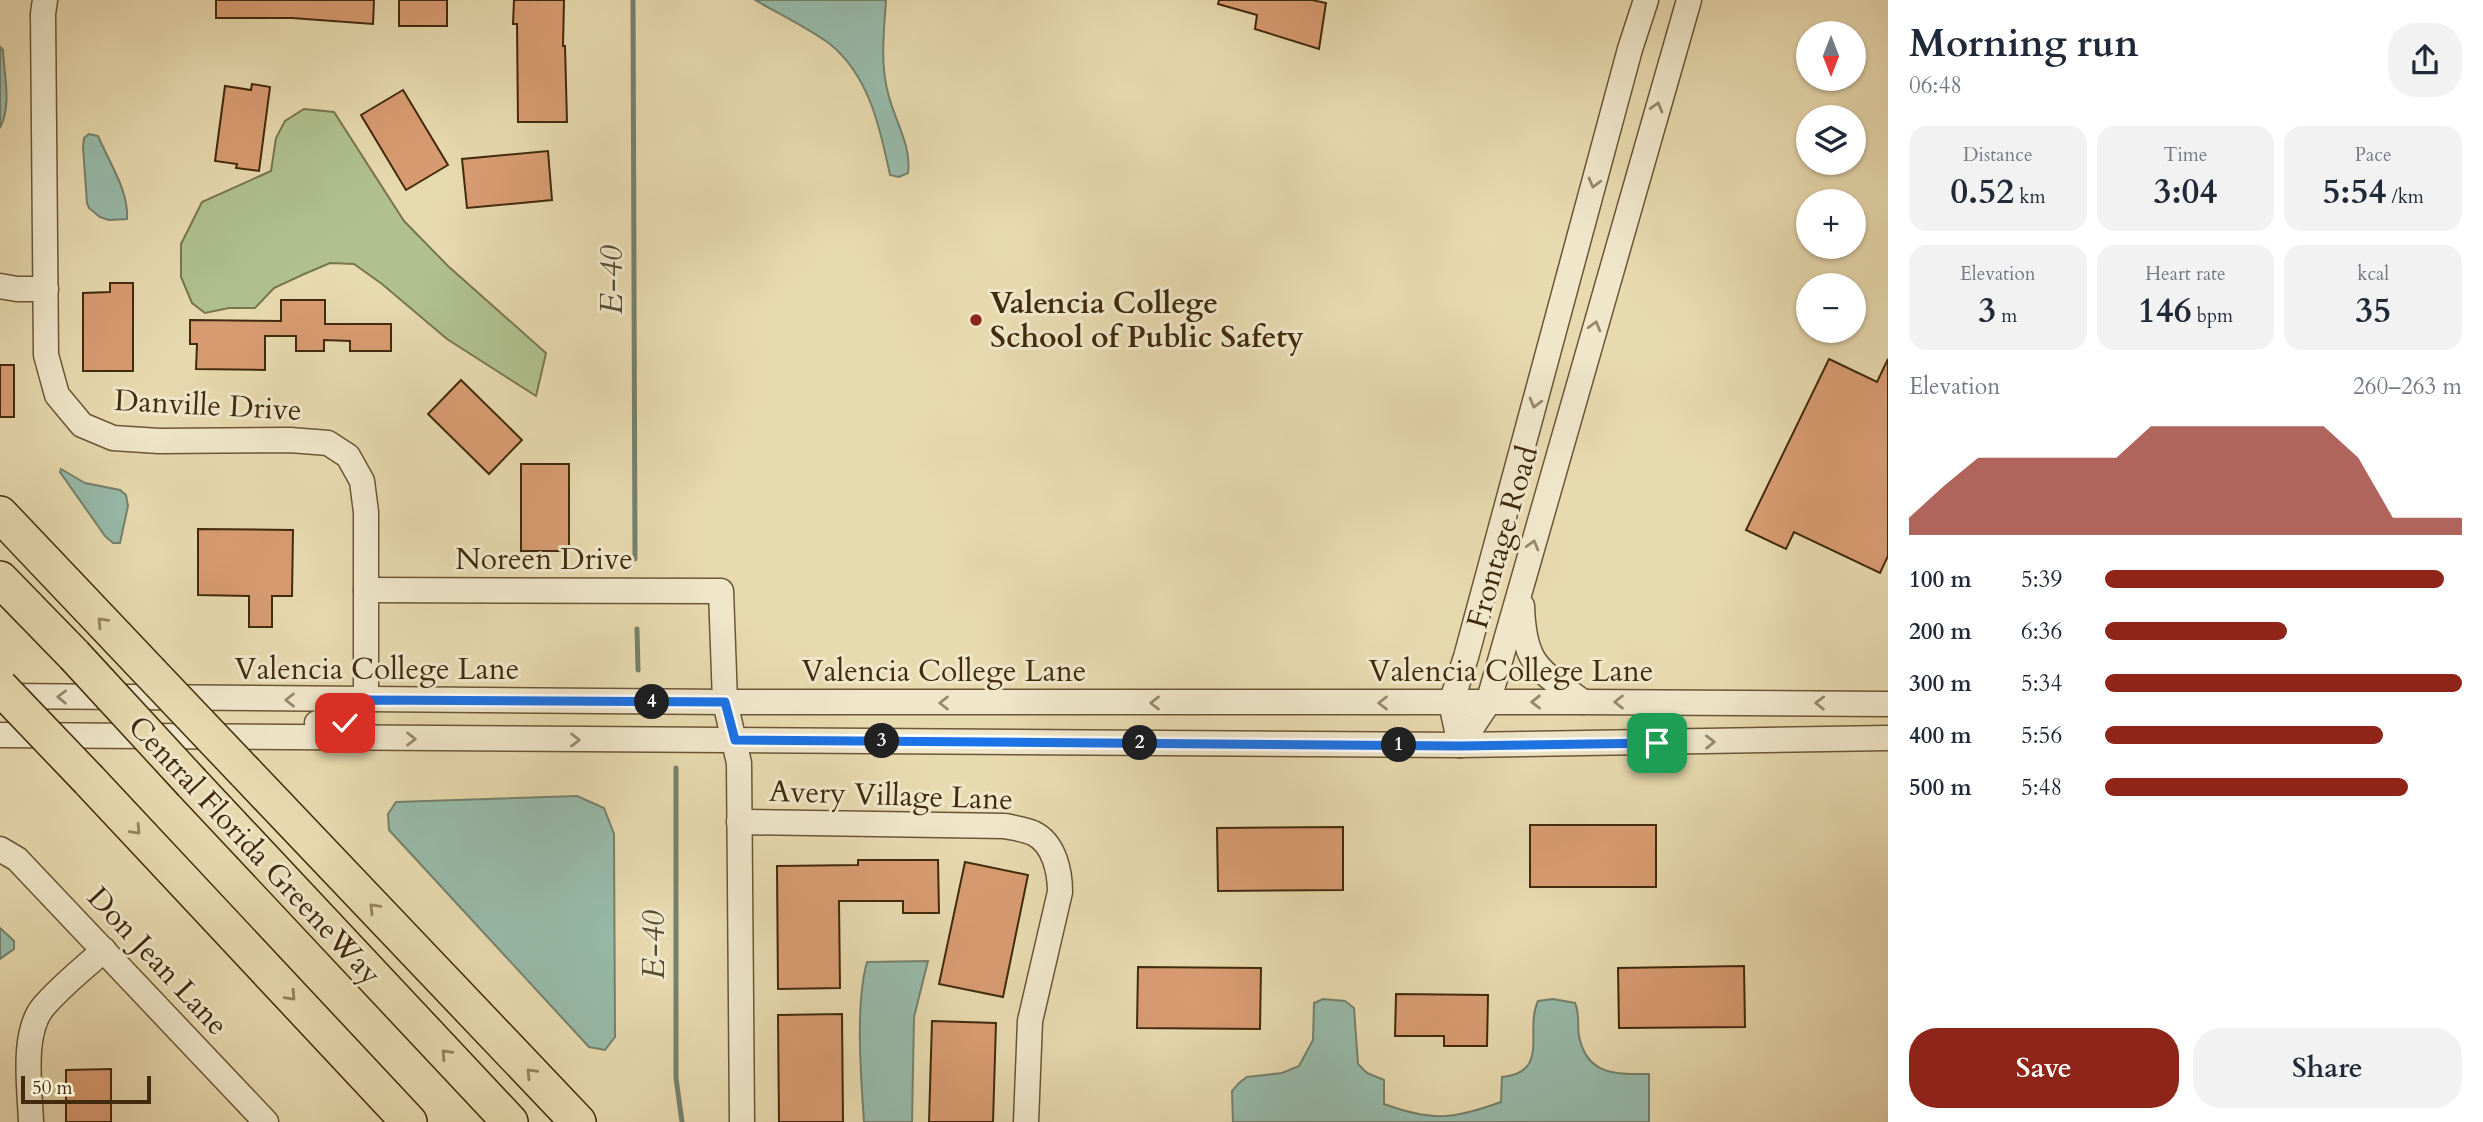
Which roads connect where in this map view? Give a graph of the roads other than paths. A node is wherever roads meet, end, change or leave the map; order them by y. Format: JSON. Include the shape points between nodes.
{"nodes":[{"id":1,"x":45,"y":0,"type":"edge"},
{"id":2,"x":1646,"y":0,"type":"edge"},
{"id":3,"x":1689,"y":0,"type":"edge"},
{"id":4,"x":0,"y":286,"type":"edge"},
{"id":5,"x":46,"y":289,"type":"junction"},
{"id":6,"x":0,"y":514,"type":"edge"},
{"id":7,"x":0,"y":579,"type":"edge"},
{"id":8,"x":1522,"y":585,"type":"junction"},
{"id":9,"x":366,"y":590,"type":"junction"},
{"id":10,"x":721,"y":591,"type":"joint"},
{"id":11,"x":0,"y":687,"type":"edge"},
{"id":12,"x":0,"y":695,"type":"edge"},
{"id":13,"x":366,"y":700,"type":"junction"},
{"id":14,"x":725,"y":702,"type":"junction"},
{"id":15,"x":1583,"y":702,"type":"junction"},
{"id":16,"x":1451,"y":703,"type":"junction"},
{"id":17,"x":1488,"y":703,"type":"junction"},
{"id":18,"x":1888,"y":704,"type":"edge"},
{"id":19,"x":0,"y":735,"type":"edge"},
{"id":20,"x":243,"y":737,"type":"junction"},
{"id":21,"x":1888,"y":738,"type":"edge"},
{"id":22,"x":735,"y":740,"type":"junction"},
{"id":23,"x":1460,"y":746,"type":"junction"},
{"id":24,"x":738,"y":822,"type":"junction"},
{"id":25,"x":0,"y":849,"type":"edge"},
{"id":26,"x":104,"y":950,"type":"junction"},
{"id":27,"x":30,"y":1122,"type":"edge"},
{"id":28,"x":266,"y":1122,"type":"edge"},
{"id":29,"x":409,"y":1122,"type":"edge"},
{"id":30,"x":510,"y":1122,"type":"edge"},
{"id":31,"x":578,"y":1122,"type":"edge"},
{"id":32,"x":742,"y":1122,"type":"edge"},
{"id":33,"x":1026,"y":1122,"type":"edge"}],
"edges":[{"from":1,"to":5,"type":"street","name":"Danville Drive"},
{"from":2,"to":16,"type":"street","name":"Frontage Road","one_way":true},
{"from":8,"to":3,"type":"street","name":"Frontage Road","one_way":true},
{"from":4,"to":5,"type":"street"},
{"from":5,"to":9,"type":"street","name":"Danville Drive","via":[[46,355],[57,395],[82,425],[113,438],[328,443],[348,456],[362,481]]},
{"from":31,"to":6,"type":"highway","one_way":true,"bridge":true},
{"from":30,"to":7,"type":"highway","name":"Central Florida GreeneWay","one_way":true,"bridge":true},
{"from":8,"to":15,"type":"street","via":[[1523,636],[1535,664]]},
{"from":8,"to":17,"type":"street","name":"Frontage Road"},
{"from":9,"to":10,"type":"street","name":"Noreen Drive"},
{"from":9,"to":13,"type":"street","name":"Danville Drive"},
{"from":10,"to":14,"type":"street","name":"Avery Village Lane"},
{"from":11,"to":29,"type":"highway","one_way":true,"bridge":true},
{"from":13,"to":12,"type":"street","name":"Valencia College Lane","one_way":true},
{"from":13,"to":14,"type":"street","name":"Valencia College Lane"},
{"from":13,"to":20,"type":"street","via":[[358,716],[345,723],[267,724]]},
{"from":16,"to":14,"type":"street","name":"Valencia College Lane","one_way":true},
{"from":14,"to":22,"type":"street","name":"Avery Village Lane"},
{"from":15,"to":17,"type":"street","name":"Valencia College Lane","one_way":true},
{"from":18,"to":15,"type":"street","name":"Valencia College Lane","one_way":true},
{"from":16,"to":17,"type":"street","name":"Valencia College Lane"},
{"from":16,"to":23,"type":"street","name":"Frontage Road"},
{"from":17,"to":23,"type":"street","name":"Frontage Road"},
{"from":19,"to":20,"type":"street"},
{"from":20,"to":22,"type":"street","one_way":true},
{"from":23,"to":21,"type":"street","one_way":true},
{"from":22,"to":23,"type":"street"},
{"from":22,"to":24,"type":"street","name":"Avery Village Lane"},
{"from":24,"to":32,"type":"street","name":"Avery Village Lane"},
{"from":24,"to":33,"type":"street","name":"Avery Village Lane","via":[[1005,826],[1034,834],[1048,846],[1060,876],[1060,892],[1030,1021]]},
{"from":25,"to":26,"type":"street","name":"Don Jean Lane","via":[[17,859]]},
{"from":26,"to":27,"type":"street","via":[[43,1007],[33,1026]]},
{"from":26,"to":28,"type":"street","name":"Don Jean Lane"}]}
